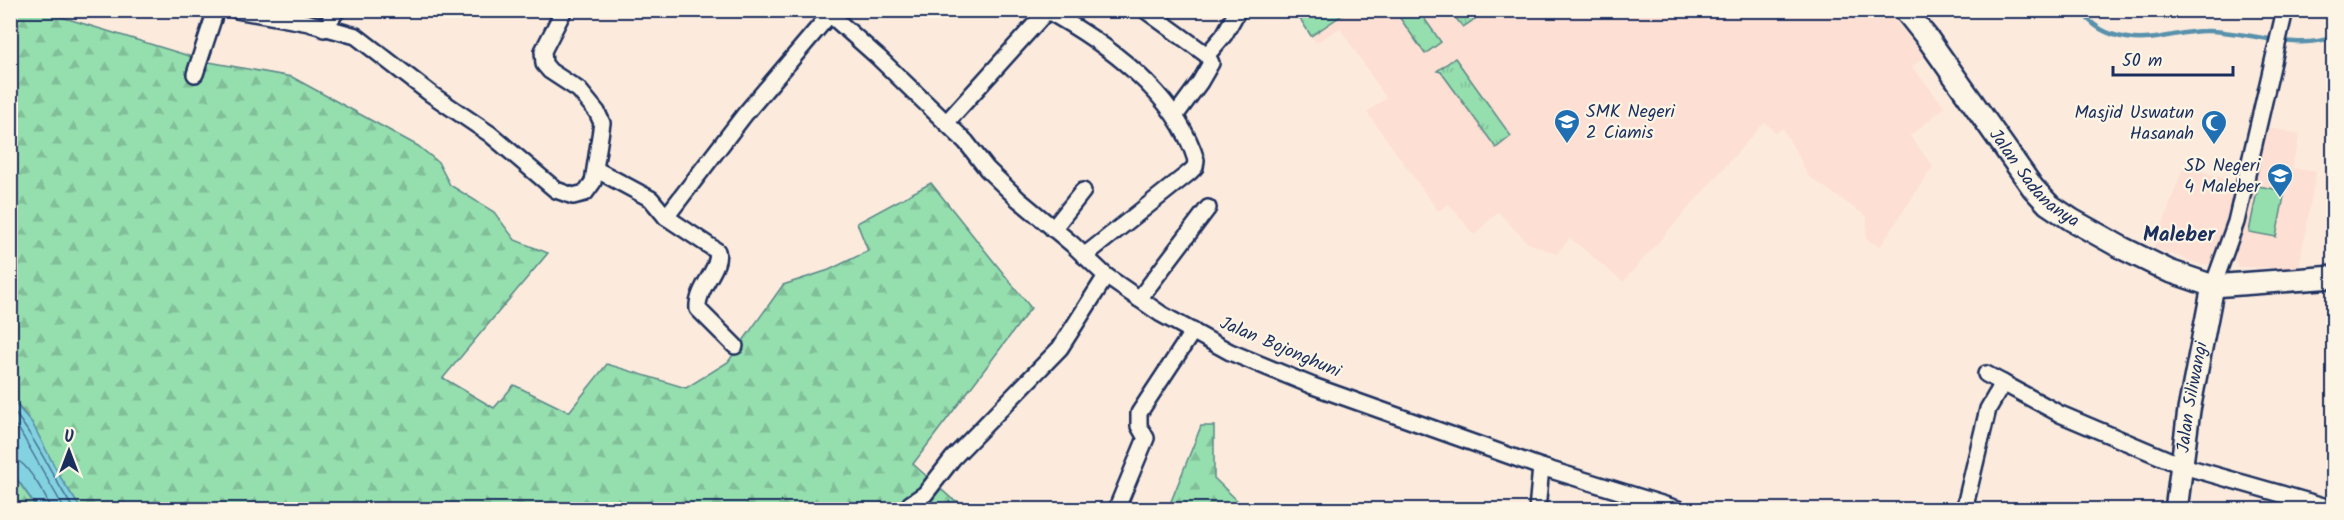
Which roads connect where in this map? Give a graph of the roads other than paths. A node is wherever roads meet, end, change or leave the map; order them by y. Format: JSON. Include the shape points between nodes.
{"nodes":[{"id":1,"x":216,"y":10,"type":"edge"},
{"id":2,"x":236,"y":10,"type":"edge"},
{"id":3,"x":337,"y":10,"type":"edge"},
{"id":4,"x":564,"y":10,"type":"edge"},
{"id":5,"x":1145,"y":10,"type":"edge"},
{"id":6,"x":1238,"y":10,"type":"edge"},
{"id":7,"x":1905,"y":10,"type":"edge"},
{"id":8,"x":2285,"y":10,"type":"edge"},
{"id":9,"x":1047,"y":11,"type":"edge"},
{"id":10,"x":828,"y":12,"type":"edge"},
{"id":11,"x":324,"y":29,"type":"junction"},
{"id":12,"x":1207,"y":55,"type":"junction"},
{"id":13,"x":195,"y":74,"type":"dead end"},
{"id":14,"x":1175,"y":116,"type":"junction"},
{"id":15,"x":946,"y":123,"type":"junction"},
{"id":16,"x":597,"y":170,"type":"junction"},
{"id":17,"x":1083,"y":191,"type":"dead end"},
{"id":18,"x":1208,"y":208,"type":"dead end"},
{"id":19,"x":666,"y":217,"type":"junction"},
{"id":20,"x":1053,"y":229,"type":"junction"},
{"id":21,"x":1084,"y":256,"type":"junction"},
{"id":22,"x":1106,"y":276,"type":"junction"},
{"id":23,"x":2334,"y":277,"type":"edge"},
{"id":24,"x":2213,"y":286,"type":"junction"},
{"id":25,"x":1139,"y":299,"type":"junction"},
{"id":26,"x":1193,"y":331,"type":"junction"},
{"id":27,"x":735,"y":346,"type":"dead end"},
{"id":28,"x":1986,"y":374,"type":"dead end"},
{"id":29,"x":2003,"y":384,"type":"junction"},
{"id":30,"x":1541,"y":466,"type":"junction"},
{"id":31,"x":2183,"y":466,"type":"junction"},
{"id":32,"x":910,"y":504,"type":"dead end"},
{"id":33,"x":2334,"y":509,"type":"edge"},
{"id":34,"x":1116,"y":510,"type":"edge"},
{"id":35,"x":1537,"y":510,"type":"edge"},
{"id":36,"x":1681,"y":510,"type":"edge"},
{"id":37,"x":1964,"y":510,"type":"edge"},
{"id":38,"x":2176,"y":510,"type":"edge"}],
"edges":[{"from":1,"to":13,"type":"street"},
{"from":2,"to":11,"type":"street"},
{"from":3,"to":11,"type":"street"},
{"from":4,"to":16,"type":"street","via":[[543,51],[543,60],[550,71],[579,90],[597,112],[602,123]]},
{"from":5,"to":12,"type":"street"},
{"from":6,"to":12,"type":"street"},
{"from":7,"to":24,"type":"street","name":"Jalan Sadananya","via":[[2048,204],[2169,271]]},
{"from":8,"to":24,"type":"street","via":[[2236,222]]},
{"from":9,"to":14,"type":"street","via":[[1120,60]]},
{"from":9,"to":15,"type":"street"},
{"from":10,"to":15,"type":"street","name":"Jalan Bojonghuni"},
{"from":10,"to":19,"type":"street"},
{"from":11,"to":16,"type":"street","via":[[356,36],[490,135],[556,190],[580,196],[593,182]]},
{"from":12,"to":14,"type":"street","via":[[1211,63]]},
{"from":14,"to":21,"type":"street","via":[[1193,150],[1196,167]]},
{"from":15,"to":20,"type":"street","name":"Jalan Bojonghuni","via":[[995,177]]},
{"from":16,"to":19,"type":"street","via":[[651,199]]},
{"from":17,"to":20,"type":"street"},
{"from":18,"to":25,"type":"street"},
{"from":19,"to":27,"type":"street","via":[[717,250],[718,259],[699,297],[698,309]]},
{"from":20,"to":21,"type":"street","name":"Jalan Bojonghuni"},
{"from":21,"to":22,"type":"street","name":"Jalan Bojonghuni"},
{"from":22,"to":25,"type":"street","name":"Jalan Bojonghuni"},
{"from":22,"to":32,"type":"street","via":[[1060,348],[953,458],[925,494]]},
{"from":23,"to":24,"type":"street"},
{"from":24,"to":31,"type":"street","name":"Jalan Siliwangi","via":[[2188,410]]},
{"from":25,"to":26,"type":"street","name":"Jalan Bojonghuni"},
{"from":26,"to":30,"type":"street","name":"Jalan Bojonghuni","via":[[1230,352],[1313,386]]},
{"from":26,"to":34,"type":"street","via":[[1139,413],[1139,426],[1146,438]]},
{"from":28,"to":29,"type":"street"},
{"from":29,"to":31,"type":"street","via":[[2060,414]]},
{"from":29,"to":37,"type":"street","via":[[1988,409]]},
{"from":30,"to":35,"type":"street"},
{"from":30,"to":36,"type":"street","name":"Jalan Bojonghuni"},
{"from":31,"to":33,"type":"street"},
{"from":31,"to":38,"type":"street","name":"Jalan Siliwangi"}]}
